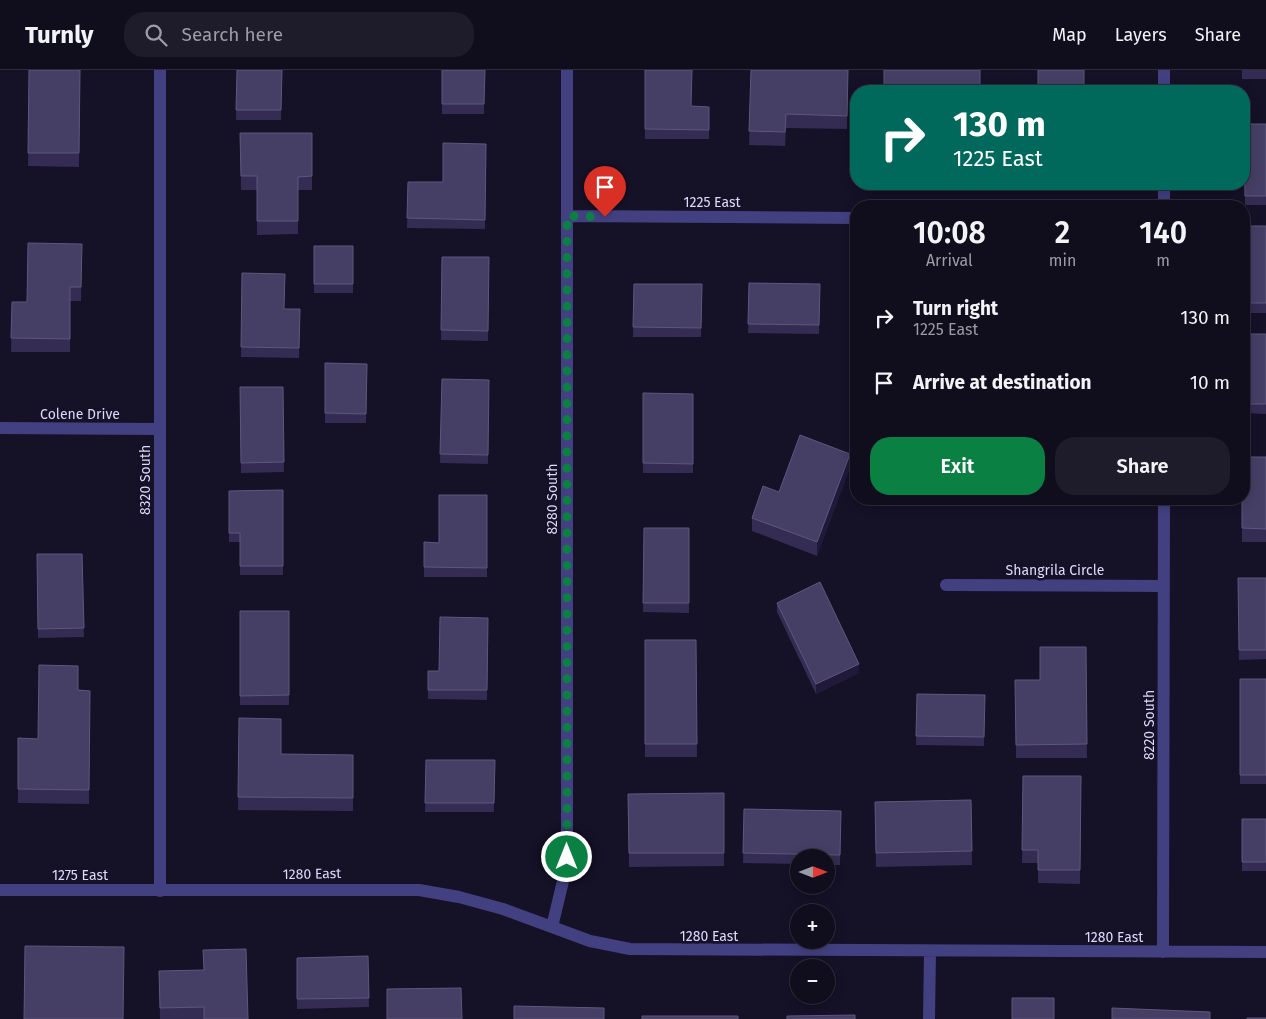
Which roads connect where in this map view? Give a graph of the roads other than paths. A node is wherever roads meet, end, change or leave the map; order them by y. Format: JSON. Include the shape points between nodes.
{"nodes":[{"id":1,"x":160,"y":70,"type":"edge"},
{"id":2,"x":567,"y":70,"type":"edge"},
{"id":3,"x":1164,"y":70,"type":"edge"},
{"id":4,"x":1164,"y":85,"type":"edge"},
{"id":5,"x":567,"y":216,"type":"junction"},
{"id":6,"x":850,"y":218,"type":"edge"},
{"id":7,"x":0,"y":428,"type":"edge"},
{"id":8,"x":160,"y":429,"type":"junction"},
{"id":9,"x":1164,"y":505,"type":"edge"},
{"id":10,"x":946,"y":585,"type":"dead end"},
{"id":11,"x":1164,"y":586,"type":"junction"},
{"id":12,"x":0,"y":890,"type":"edge"},
{"id":13,"x":160,"y":891,"type":"junction"},
{"id":14,"x":552,"y":927,"type":"junction"},
{"id":15,"x":930,"y":950,"type":"junction"},
{"id":16,"x":1163,"y":952,"type":"junction"},
{"id":17,"x":1266,"y":952,"type":"edge"},
{"id":18,"x":929,"y":1019,"type":"edge"}],
"edges":[{"from":1,"to":8,"type":"street","name":"8320 South"},
{"from":2,"to":5,"type":"street","name":"8280 South"},
{"from":3,"to":4,"type":"street"},
{"from":5,"to":6,"type":"street","name":"1225 East"},
{"from":5,"to":14,"type":"street","name":"8280 South","via":[[567,857]]},
{"from":7,"to":8,"type":"street","name":"Colene Drive"},
{"from":8,"to":13,"type":"street","name":"8320 South"},
{"from":9,"to":11,"type":"street","name":"8220 South"},
{"from":10,"to":11,"type":"street","name":"Shangrila Circle"},
{"from":11,"to":16,"type":"street","name":"8220 South"},
{"from":12,"to":13,"type":"street","name":"1275 East"},
{"from":13,"to":14,"type":"street","name":"1280 East","via":[[419,890],[494,906]]},
{"from":14,"to":15,"type":"street","name":"1280 East","via":[[590,941],[630,949]]},
{"from":15,"to":16,"type":"street","name":"1280 East"},
{"from":15,"to":18,"type":"street"},
{"from":16,"to":17,"type":"street","name":"1280 East"}]}
